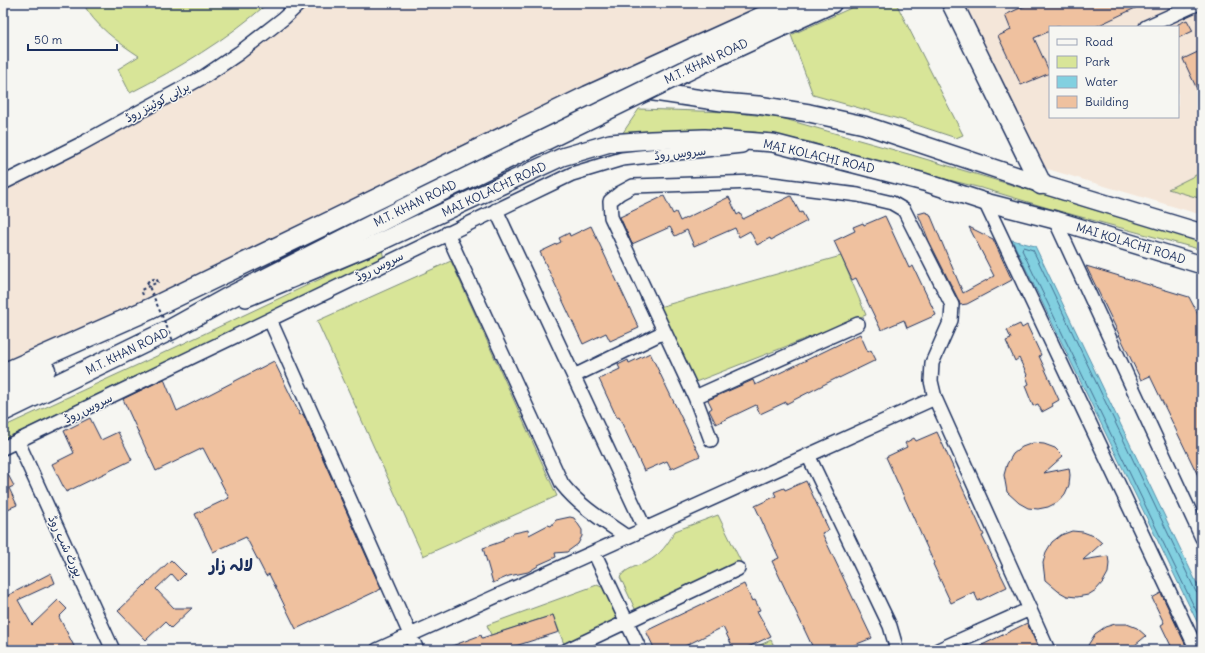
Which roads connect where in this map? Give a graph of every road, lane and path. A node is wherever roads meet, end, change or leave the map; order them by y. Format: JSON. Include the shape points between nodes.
{"nodes":[{"id":1,"x":300,"y":3,"type":"edge"},
{"id":2,"x":793,"y":3,"type":"edge"},
{"id":3,"x":831,"y":3,"type":"edge"},
{"id":4,"x":952,"y":3,"type":"edge"},
{"id":5,"x":1199,"y":3,"type":"edge"},
{"id":6,"x":1148,"y":26,"type":"edge"},
{"id":7,"x":588,"y":96,"type":"junction"},
{"id":8,"x":773,"y":143,"type":"junction"},
{"id":9,"x":3,"y":183,"type":"edge"},
{"id":10,"x":1041,"y":184,"type":"junction"},
{"id":11,"x":985,"y":202,"type":"junction"},
{"id":12,"x":496,"y":210,"type":"junction"},
{"id":13,"x":1055,"y":220,"type":"junction"},
{"id":14,"x":447,"y":233,"type":"junction"},
{"id":15,"x":1202,"y":233,"type":"edge"},
{"id":16,"x":393,"y":236,"type":"junction"},
{"id":17,"x":403,"y":255,"type":"junction"},
{"id":18,"x":1202,"y":264,"type":"edge"},
{"id":19,"x":141,"y":290,"type":"dead end"},
{"id":20,"x":136,"y":315,"type":"junction"},
{"id":21,"x":270,"y":320,"type":"junction"},
{"id":22,"x":858,"y":324,"type":"dead end"},
{"id":23,"x":664,"y":332,"type":"junction"},
{"id":24,"x":173,"y":336,"type":"junction"},
{"id":25,"x":3,"y":374,"type":"edge"},
{"id":26,"x":574,"y":376,"type":"junction"},
{"id":27,"x":3,"y":390,"type":"edge"},
{"id":28,"x":695,"y":397,"type":"junction"},
{"id":29,"x":935,"y":398,"type":"junction"},
{"id":30,"x":5,"y":410,"type":"edge"},
{"id":31,"x":711,"y":440,"type":"dead end"},
{"id":32,"x":18,"y":442,"type":"junction"},
{"id":33,"x":3,"y":448,"type":"edge"},
{"id":34,"x":808,"y":455,"type":"junction"},
{"id":35,"x":1197,"y":514,"type":"edge"},
{"id":36,"x":645,"y":529,"type":"junction"},
{"id":37,"x":627,"y":537,"type":"junction"},
{"id":38,"x":1202,"y":538,"type":"edge"},
{"id":39,"x":594,"y":552,"type":"junction"},
{"id":40,"x":738,"y":569,"type":"dead end"},
{"id":41,"x":1030,"y":609,"type":"junction"},
{"id":42,"x":627,"y":622,"type":"junction"},
{"id":43,"x":411,"y":635,"type":"junction"},
{"id":44,"x":114,"y":650,"type":"edge"},
{"id":45,"x":377,"y":650,"type":"edge"},
{"id":46,"x":417,"y":650,"type":"edge"},
{"id":47,"x":567,"y":650,"type":"edge"},
{"id":48,"x":640,"y":650,"type":"edge"},
{"id":49,"x":896,"y":650,"type":"edge"},
{"id":50,"x":938,"y":650,"type":"edge"},
{"id":51,"x":1048,"y":650,"type":"edge"},
{"id":52,"x":1197,"y":650,"type":"edge"}],
"edges":[{"from":1,"to":9,"type":"street","name":"پرانی کوئینز روڈ","via":[[244,49],[205,76]]},
{"from":2,"to":7,"type":"highway","name":"M.T. KHAN ROAD"},
{"from":3,"to":24,"type":"highway","name":"M.T. KHAN ROAD","bridge":true,"via":[[706,61],[228,298]]},
{"from":4,"to":10,"type":"highway"},
{"from":5,"to":6,"type":"street"},
{"from":7,"to":10,"type":"main road","via":[[622,88],[809,113],[864,125]]},
{"from":7,"to":20,"type":"highway","name":"M.T. KHAN ROAD"},
{"from":8,"to":11,"type":"main road","name":"MAI KOLACHI ROAD","via":[[924,182]]},
{"from":8,"to":12,"type":"street","name":"سروس روڈ","via":[[622,159],[572,174]]},
{"from":8,"to":16,"type":"main road","name":"MAI KOLACHI ROAD","via":[[704,138],[610,143],[562,156]]},
{"from":10,"to":15,"type":"main road"},
{"from":11,"to":13,"type":"main road","name":"MAI KOLACHI ROAD"},
{"from":11,"to":52,"type":"street"},
{"from":12,"to":14,"type":"street","name":"سروس روڈ"},
{"from":12,"to":26,"type":"street"},
{"from":13,"to":18,"type":"main road","name":"MAI KOLACHI ROAD"},
{"from":13,"to":35,"type":"street"},
{"from":14,"to":17,"type":"street","name":"سروس روڈ"},
{"from":14,"to":37,"type":"street","via":[[562,484],[581,504]]},
{"from":16,"to":17,"type":"street"},
{"from":16,"to":24,"type":"main road","name":"MAI KOLACHI ROAD"},
{"from":17,"to":21,"type":"street","name":"سروس روڈ"},
{"from":19,"to":24,"type":"path","bridge":true,"via":[[158,282],[156,278],[147,282]]},
{"from":20,"to":25,"type":"highway","name":"M.T. KHAN ROAD"},
{"from":20,"to":27,"type":"highway","via":[[62,362]]},
{"from":21,"to":32,"type":"street","name":"سروس روڈ"},
{"from":21,"to":43,"type":"street"},
{"from":22,"to":28,"type":"street"},
{"from":23,"to":26,"type":"street"},
{"from":23,"to":28,"type":"street"},
{"from":23,"to":29,"type":"street","via":[[611,217],[610,201],[620,192],[633,186],[756,182],[858,195],[904,210],[952,305],[951,320],[932,363],[931,381]]},
{"from":24,"to":30,"type":"highway","name":"M.T. KHAN ROAD"},
{"from":26,"to":36,"type":"street"},
{"from":28,"to":31,"type":"street"},
{"from":29,"to":34,"type":"street"},
{"from":29,"to":41,"type":"street"},
{"from":32,"to":33,"type":"street","name":"سروس روڈ"},
{"from":32,"to":44,"type":"street","name":"پورٹ شپ روڈ"},
{"from":34,"to":36,"type":"street"},
{"from":34,"to":49,"type":"street","via":[[890,626]]},
{"from":35,"to":38,"type":"street"},
{"from":36,"to":37,"type":"street"},
{"from":37,"to":39,"type":"street"},
{"from":39,"to":42,"type":"street"},
{"from":39,"to":43,"type":"street"},
{"from":40,"to":42,"type":"street"},
{"from":41,"to":50,"type":"street"},
{"from":41,"to":51,"type":"street"},
{"from":42,"to":47,"type":"street"},
{"from":42,"to":48,"type":"street"},
{"from":43,"to":45,"type":"street"},
{"from":43,"to":46,"type":"street"}]}
